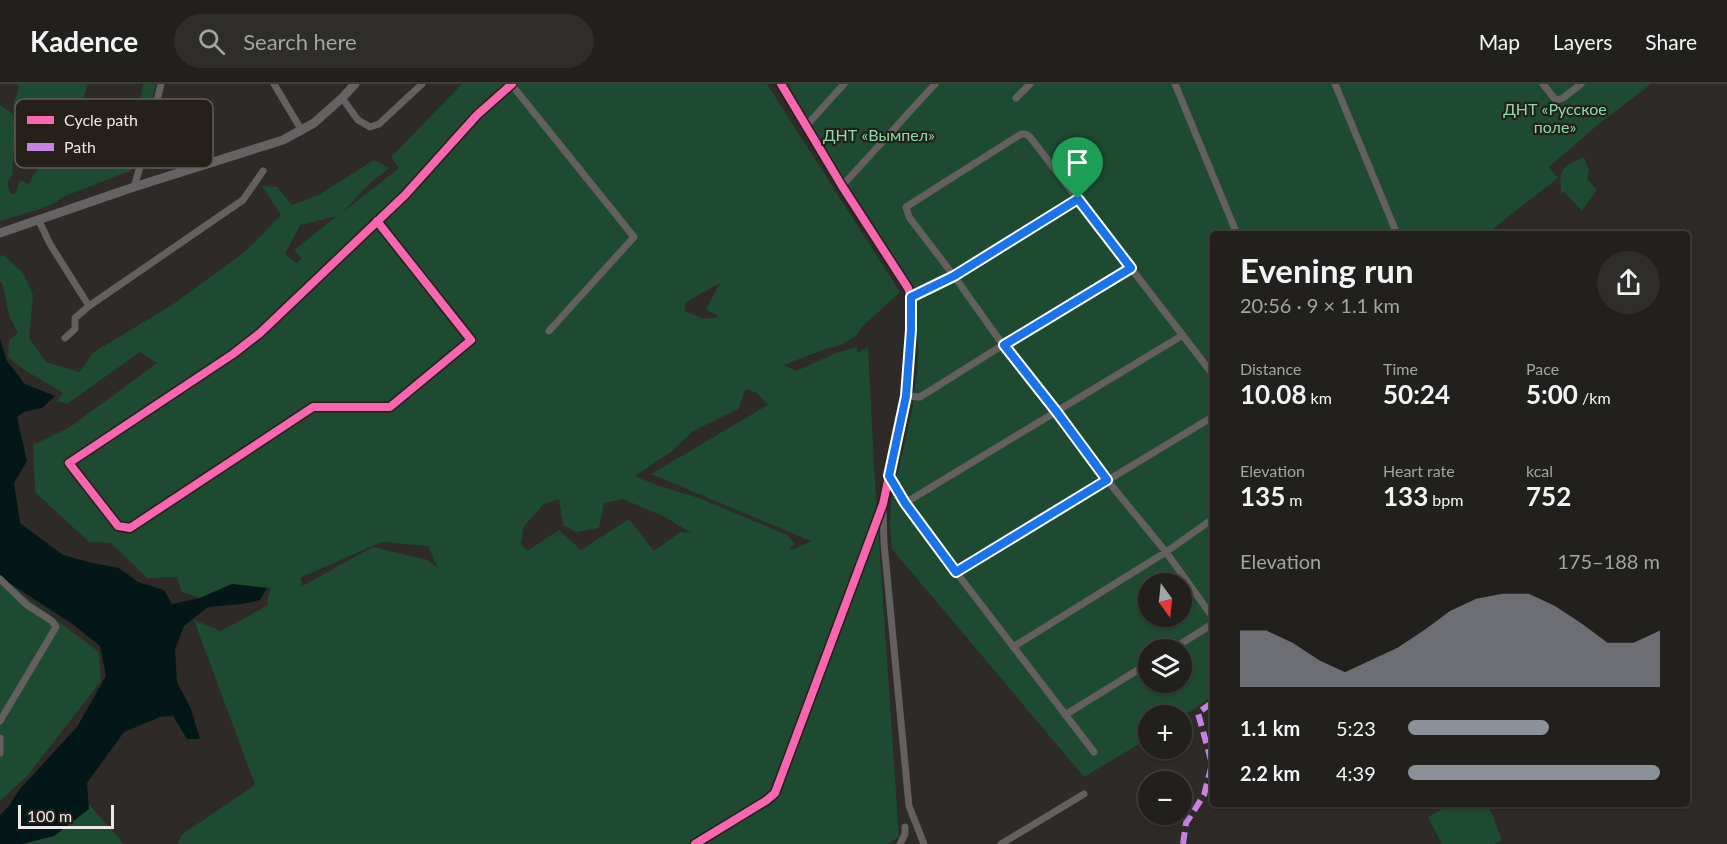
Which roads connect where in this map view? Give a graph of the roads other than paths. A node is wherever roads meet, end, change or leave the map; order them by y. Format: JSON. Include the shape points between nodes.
{"nodes":[{"id":1,"x":161,"y":84,"type":"edge"},
{"id":2,"x":274,"y":84,"type":"edge"},
{"id":3,"x":355,"y":84,"type":"edge"},
{"id":4,"x":422,"y":84,"type":"edge"},
{"id":5,"x":512,"y":84,"type":"edge"},
{"id":6,"x":781,"y":84,"type":"edge"},
{"id":7,"x":844,"y":84,"type":"edge"},
{"id":8,"x":935,"y":84,"type":"edge"},
{"id":9,"x":1030,"y":84,"type":"edge"},
{"id":10,"x":1175,"y":84,"type":"edge"},
{"id":11,"x":1335,"y":84,"type":"edge"},
{"id":12,"x":1544,"y":84,"type":"edge"},
{"id":13,"x":1581,"y":84,"type":"edge"},
{"id":14,"x":342,"y":98,"type":"junction"},
{"id":15,"x":1016,"y":98,"type":"dead end"},
{"id":16,"x":157,"y":99,"type":"edge"},
{"id":17,"x":806,"y":126,"type":"junction"},
{"id":18,"x":302,"y":131,"type":"junction"},
{"id":19,"x":213,"y":163,"type":"edge"},
{"id":20,"x":140,"y":168,"type":"edge"},
{"id":21,"x":197,"y":168,"type":"edge"},
{"id":22,"x":264,"y":171,"type":"dead end"},
{"id":23,"x":842,"y":186,"type":"junction"},
{"id":24,"x":134,"y":187,"type":"junction"},
{"id":25,"x":1078,"y":199,"type":"junction"},
{"id":26,"x":38,"y":219,"type":"junction"},
{"id":27,"x":377,"y":221,"type":"junction"},
{"id":28,"x":1236,"y":231,"type":"edge"},
{"id":29,"x":1396,"y":231,"type":"edge"},
{"id":30,"x":3,"y":232,"type":"edge"},
{"id":31,"x":1131,"y":268,"type":"junction"},
{"id":32,"x":954,"y":276,"type":"junction"},
{"id":33,"x":911,"y":297,"type":"junction"},
{"id":34,"x":89,"y":306,"type":"junction"},
{"id":35,"x":549,"y":331,"type":"dead end"},
{"id":36,"x":1183,"y":335,"type":"junction"},
{"id":37,"x":65,"y":338,"type":"dead end"},
{"id":38,"x":1004,"y":345,"type":"junction"},
{"id":39,"x":1210,"y":371,"type":"edge"},
{"id":40,"x":906,"y":396,"type":"junction"},
{"id":41,"x":1056,"y":411,"type":"junction"},
{"id":42,"x":1210,"y":418,"type":"edge"},
{"id":43,"x":889,"y":476,"type":"junction"},
{"id":44,"x":1107,"y":480,"type":"junction"},
{"id":45,"x":905,"y":503,"type":"junction"},
{"id":46,"x":883,"y":504,"type":"junction"},
{"id":47,"x":1210,"y":521,"type":"edge"},
{"id":48,"x":1166,"y":552,"type":"junction"},
{"id":49,"x":956,"y":572,"type":"junction"},
{"id":50,"x":0,"y":579,"type":"edge"},
{"id":51,"x":1210,"y":615,"type":"edge"},
{"id":52,"x":1210,"y":624,"type":"edge"},
{"id":53,"x":1187,"y":639,"type":"edge"},
{"id":54,"x":1013,"y":647,"type":"junction"},
{"id":55,"x":1138,"y":670,"type":"edge"},
{"id":56,"x":1065,"y":715,"type":"junction"},
{"id":57,"x":0,"y":721,"type":"edge"},
{"id":58,"x":0,"y":738,"type":"edge"},
{"id":59,"x":1094,"y":752,"type":"dead end"},
{"id":60,"x":0,"y":753,"type":"edge"},
{"id":61,"x":1084,"y":794,"type":"dead end"},
{"id":62,"x":904,"y":827,"type":"dead end"},
{"id":63,"x":694,"y":844,"type":"edge"},
{"id":64,"x":900,"y":844,"type":"edge"},
{"id":65,"x":924,"y":844,"type":"edge"},
{"id":66,"x":1001,"y":844,"type":"edge"}],
"edges":[{"from":1,"to":16,"type":"street"},
{"from":2,"to":18,"type":"street"},
{"from":3,"to":14,"type":"main road"},
{"from":4,"to":14,"type":"street","via":[[380,124],[370,127],[358,120]]},
{"from":5,"to":27,"type":"street","via":[[477,115]]},
{"from":5,"to":35,"type":"street","via":[[634,237]]},
{"from":6,"to":17,"type":"street"},
{"from":7,"to":17,"type":"street"},
{"from":8,"to":23,"type":"street"},
{"from":9,"to":15,"type":"street"},
{"from":10,"to":28,"type":"street"},
{"from":11,"to":29,"type":"street"},
{"from":12,"to":13,"type":"street","via":[[1557,99]]},
{"from":14,"to":18,"type":"main road"},
{"from":17,"to":23,"type":"street"},
{"from":18,"to":19,"type":"main road","via":[[264,148]]},
{"from":20,"to":24,"type":"street"},
{"from":21,"to":24,"type":"main road"},
{"from":22,"to":34,"type":"street","via":[[243,200]]},
{"from":23,"to":33,"type":"street"},
{"from":24,"to":26,"type":"main road"},
{"from":25,"to":31,"type":"street"},
{"from":25,"to":32,"type":"street"},
{"from":25,"to":32,"type":"street","via":[[1026,134],[919,198],[906,210]]},
{"from":26,"to":30,"type":"main road"},
{"from":26,"to":34,"type":"street"},
{"from":27,"to":27,"type":"street","via":[[260,333],[69,463],[118,526],[130,528],[313,407],[390,407],[471,340]]},
{"from":31,"to":36,"type":"street"},
{"from":31,"to":38,"type":"street"},
{"from":32,"to":33,"type":"street"},
{"from":32,"to":38,"type":"street"},
{"from":33,"to":40,"type":"street"},
{"from":34,"to":37,"type":"street","via":[[75,318],[75,329]]},
{"from":36,"to":39,"type":"street"},
{"from":36,"to":41,"type":"street"},
{"from":38,"to":40,"type":"street","via":[[920,398]]},
{"from":38,"to":41,"type":"street"},
{"from":40,"to":43,"type":"street"},
{"from":41,"to":44,"type":"street"},
{"from":41,"to":45,"type":"street"},
{"from":42,"to":44,"type":"street"},
{"from":43,"to":45,"type":"street"},
{"from":43,"to":46,"type":"street"},
{"from":44,"to":48,"type":"street"},
{"from":44,"to":49,"type":"street"},
{"from":45,"to":49,"type":"street"},
{"from":46,"to":63,"type":"street","via":[[775,793]]},
{"from":46,"to":65,"type":"street","via":[[909,806]]},
{"from":47,"to":48,"type":"street"},
{"from":48,"to":51,"type":"street"},
{"from":48,"to":54,"type":"street"},
{"from":49,"to":54,"type":"street"},
{"from":50,"to":57,"type":"street","via":[[56,627]]},
{"from":52,"to":53,"type":"street"},
{"from":54,"to":56,"type":"street"},
{"from":55,"to":56,"type":"street"},
{"from":56,"to":59,"type":"street"},
{"from":58,"to":60,"type":"street"},
{"from":61,"to":66,"type":"street"},
{"from":62,"to":64,"type":"street"}]}
